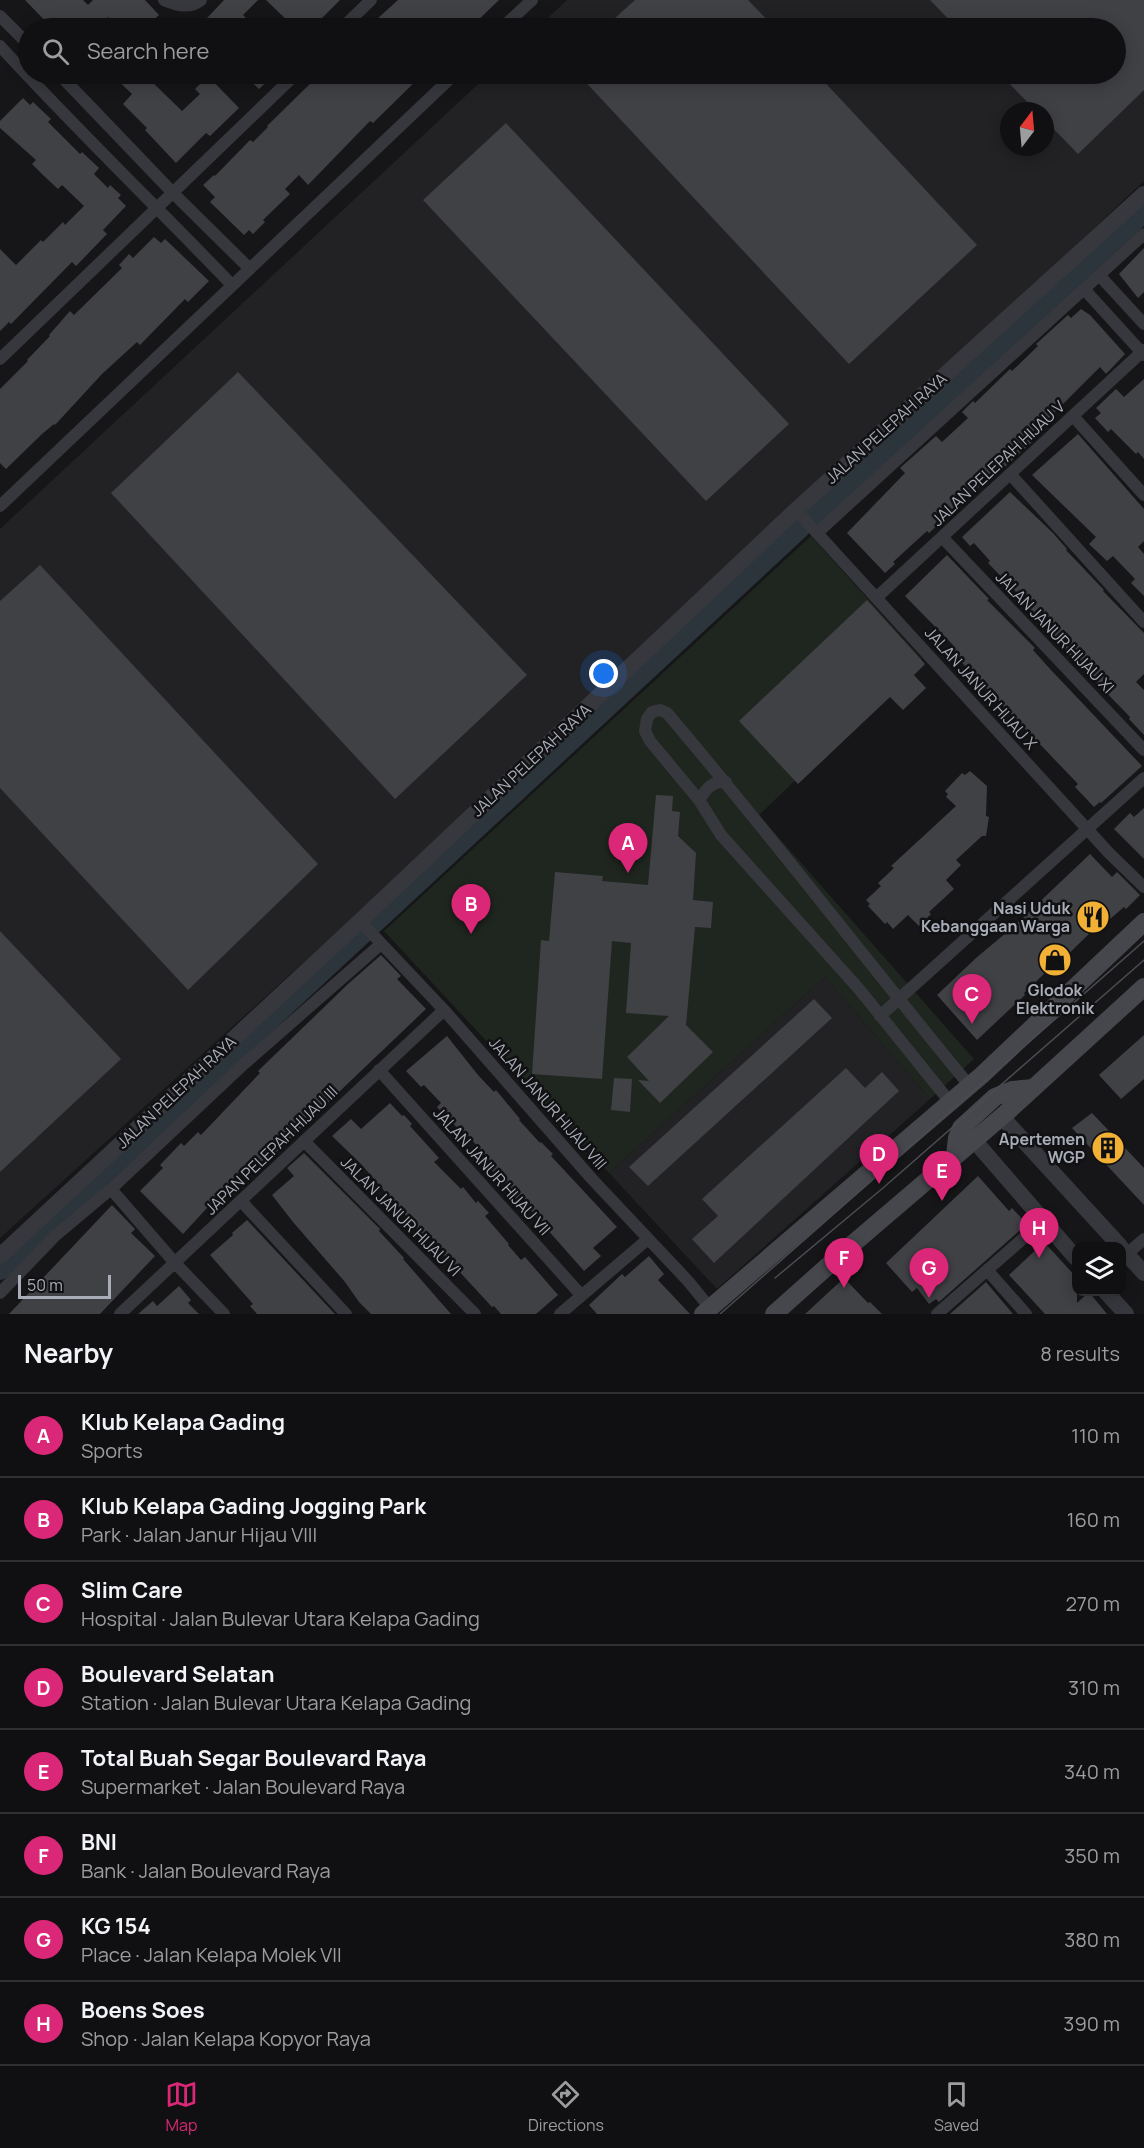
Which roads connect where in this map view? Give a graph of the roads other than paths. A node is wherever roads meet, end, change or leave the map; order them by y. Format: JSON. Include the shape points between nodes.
{"nodes":[{"id":1,"x":164,"y":0,"type":"edge"},
{"id":2,"x":201,"y":0,"type":"edge"},
{"id":3,"x":371,"y":0,"type":"edge"},
{"id":4,"x":532,"y":0,"type":"edge"},
{"id":5,"x":0,"y":16,"type":"edge"},
{"id":6,"x":352,"y":18,"type":"edge"},
{"id":7,"x":513,"y":18,"type":"edge"},
{"id":8,"x":18,"y":34,"type":"edge"},
{"id":9,"x":0,"y":46,"type":"edge"},
{"id":10,"x":18,"y":66,"type":"edge"},
{"id":11,"x":35,"y":84,"type":"edge"},
{"id":12,"x":69,"y":84,"type":"edge"},
{"id":13,"x":286,"y":84,"type":"edge"},
{"id":14,"x":444,"y":84,"type":"edge"},
{"id":15,"x":173,"y":193,"type":"junction"},
{"id":16,"x":1144,"y":194,"type":"edge"},
{"id":17,"x":157,"y":207,"type":"junction"},
{"id":18,"x":1144,"y":234,"type":"edge"},
{"id":19,"x":250,"y":269,"type":"junction"},
{"id":20,"x":1099,"y":275,"type":"junction"},
{"id":21,"x":232,"y":285,"type":"junction"},
{"id":22,"x":1084,"y":289,"type":"junction"},
{"id":23,"x":1144,"y":324,"type":"edge"},
{"id":24,"x":1143,"y":352,"type":"edge"},
{"id":25,"x":0,"y":359,"type":"edge"},
{"id":26,"x":1073,"y":416,"type":"junction"},
{"id":27,"x":1011,"y":475,"type":"junction"},
{"id":28,"x":1144,"y":495,"type":"edge"},
{"id":29,"x":0,"y":506,"type":"edge"},
{"id":30,"x":796,"y":510,"type":"junction"},
{"id":31,"x":813,"y":528,"type":"junction"},
{"id":32,"x":942,"y":537,"type":"junction"},
{"id":33,"x":876,"y":598,"type":"junction"},
{"id":34,"x":1144,"y":622,"type":"edge"},
{"id":35,"x":1144,"y":750,"type":"edge"},
{"id":36,"x":1144,"y":778,"type":"edge"},
{"id":37,"x":726,"y":782,"type":"junction"},
{"id":38,"x":699,"y":800,"type":"junction"},
{"id":39,"x":1086,"y":828,"type":"junction"},
{"id":40,"x":1144,"y":887,"type":"edge"},
{"id":41,"x":361,"y":922,"type":"junction"},
{"id":42,"x":1144,"y":922,"type":"edge"},
{"id":43,"x":379,"y":941,"type":"junction"},
{"id":44,"x":1144,"y":987,"type":"edge"},
{"id":45,"x":898,"y":1000,"type":"junction"},
{"id":46,"x":444,"y":1010,"type":"junction"},
{"id":47,"x":880,"y":1016,"type":"junction"},
{"id":48,"x":379,"y":1070,"type":"junction"},
{"id":49,"x":976,"y":1080,"type":"junction"},
{"id":50,"x":1033,"y":1088,"type":"junction"},
{"id":51,"x":995,"y":1097,"type":"junction"},
{"id":52,"x":945,"y":1107,"type":"junction"},
{"id":53,"x":1002,"y":1117,"type":"junction"},
{"id":54,"x":967,"y":1134,"type":"junction"},
{"id":55,"x":304,"y":1141,"type":"junction"},
{"id":56,"x":111,"y":1189,"type":"junction"},
{"id":57,"x":241,"y":1201,"type":"junction"},
{"id":58,"x":1043,"y":1221,"type":"junction"},
{"id":59,"x":648,"y":1239,"type":"junction"},
{"id":60,"x":1144,"y":1239,"type":"edge"},
{"id":61,"x":1116,"y":1242,"type":"edge"},
{"id":62,"x":1126,"y":1248,"type":"edge"},
{"id":63,"x":1072,"y":1253,"type":"edge"},
{"id":64,"x":1126,"y":1253,"type":"edge"},
{"id":65,"x":0,"y":1256,"type":"edge"},
{"id":66,"x":175,"y":1263,"type":"junction"},
{"id":67,"x":988,"y":1270,"type":"junction"},
{"id":68,"x":1144,"y":1274,"type":"edge"},
{"id":69,"x":0,"y":1293,"type":"edge"},
{"id":70,"x":581,"y":1295,"type":"junction"},
{"id":71,"x":1110,"y":1296,"type":"edge"},
{"id":72,"x":707,"y":1311,"type":"edge"},
{"id":73,"x":120,"y":1314,"type":"edge"},
{"id":74,"x":224,"y":1314,"type":"edge"},
{"id":75,"x":346,"y":1314,"type":"edge"},
{"id":76,"x":475,"y":1314,"type":"edge"},
{"id":77,"x":560,"y":1314,"type":"edge"},
{"id":78,"x":774,"y":1314,"type":"edge"},
{"id":79,"x":937,"y":1314,"type":"edge"},
{"id":80,"x":1026,"y":1314,"type":"edge"},
{"id":81,"x":1126,"y":1314,"type":"edge"}],
"edges":[{"from":1,"to":2,"type":"street","via":[[194,6]]},
{"from":3,"to":6,"type":"street"},
{"from":4,"to":7,"type":"street"},
{"from":5,"to":8,"type":"street"},
{"from":9,"to":10,"type":"street"},
{"from":11,"to":17,"type":"street"},
{"from":12,"to":15,"type":"street"},
{"from":13,"to":15,"type":"street"},
{"from":14,"to":19,"type":"street"},
{"from":15,"to":17,"type":"street"},
{"from":15,"to":19,"type":"street"},
{"from":16,"to":30,"type":"street","name":"JALAN PELEPAH RAYA"},
{"from":17,"to":21,"type":"street"},
{"from":17,"to":25,"type":"street"},
{"from":18,"to":20,"type":"street","name":"JALAN PELEPAH RAYA"},
{"from":19,"to":21,"type":"street"},
{"from":20,"to":22,"type":"street","name":"JALAN PELEPAH RAYA"},
{"from":20,"to":23,"type":"street"},
{"from":21,"to":29,"type":"street"},
{"from":22,"to":24,"type":"street"},
{"from":22,"to":31,"type":"street","name":"JALAN PELEPAH RAYA"},
{"from":24,"to":26,"type":"street","name":"JALAN PELEPAH HIJAU V"},
{"from":26,"to":27,"type":"street","name":"JALAN PELEPAH HIJAU V"},
{"from":26,"to":28,"type":"street"},
{"from":27,"to":32,"type":"street","name":"JALAN PELEPAH HIJAU V"},
{"from":27,"to":34,"type":"street"},
{"from":30,"to":31,"type":"street","name":"JALAN JANUR HIJAU X"},
{"from":30,"to":41,"type":"street","name":"JALAN PELEPAH RAYA"},
{"from":31,"to":33,"type":"street","name":"JALAN JANUR HIJAU X"},
{"from":32,"to":33,"type":"street","name":"JALAN PELEPAH HIJAU V"},
{"from":32,"to":35,"type":"street","name":"JALAN JANUR HIJAU XI"},
{"from":33,"to":39,"type":"street","name":"JALAN JANUR HIJAU X"},
{"from":36,"to":39,"type":"street"},
{"from":37,"to":38,"type":"street","via":[[710,786]]},
{"from":37,"to":38,"type":"street","via":[[667,713],[652,712],[645,726],[650,741]]},
{"from":37,"to":45,"type":"street"},
{"from":38,"to":47,"type":"street","via":[[721,835]]},
{"from":39,"to":40,"type":"street","name":"JALAN JANUR HIJAU X"},
{"from":39,"to":45,"type":"street"},
{"from":41,"to":43,"type":"street","name":"JALAN JANUR HIJAU VIII"},
{"from":41,"to":65,"type":"street","name":"JALAN PELEPAH RAYA"},
{"from":42,"to":49,"type":"main road"},
{"from":43,"to":46,"type":"street","name":"JALAN JANUR HIJAU VIII"},
{"from":43,"to":56,"type":"street","name":"JALAN PELEPAH RAYA"},
{"from":44,"to":50,"type":"main road"},
{"from":45,"to":47,"type":"street"},
{"from":45,"to":49,"type":"street"},
{"from":46,"to":48,"type":"street","name":"JAPAN PELEPAH HIJAU III"},
{"from":46,"to":59,"type":"street","name":"JALAN JANUR HIJAU VIII"},
{"from":47,"to":52,"type":"street"},
{"from":48,"to":55,"type":"street","name":"JAPAN PELEPAH HIJAU III"},
{"from":48,"to":70,"type":"street","name":"JALAN JANUR HIJAU VII"},
{"from":49,"to":51,"type":"main road"},
{"from":49,"to":52,"type":"main road"},
{"from":50,"to":51,"type":"main road"},
{"from":50,"to":53,"type":"main road"},
{"from":51,"to":54,"type":"main road"},
{"from":52,"to":54,"type":"main road","via":[[960,1120]]},
{"from":52,"to":72,"type":"main road"},
{"from":53,"to":54,"type":"main road"},
{"from":53,"to":61,"type":"street"},
{"from":54,"to":58,"type":"street"},
{"from":54,"to":78,"type":"main road","via":[[957,1138],[955,1155]]},
{"from":55,"to":57,"type":"street","name":"JAPAN PELEPAH HIJAU III"},
{"from":55,"to":76,"type":"street","name":"JALAN JANUR HIJAU VI"},
{"from":56,"to":66,"type":"street"},
{"from":56,"to":69,"type":"street","name":"JALAN PELEPAH RAYA","via":[[55,1236]]},
{"from":57,"to":66,"type":"street","name":"JAPAN PELEPAH HIJAU III"},
{"from":57,"to":75,"type":"street"},
{"from":58,"to":63,"type":"street"},
{"from":58,"to":67,"type":"street"},
{"from":59,"to":70,"type":"street"},
{"from":59,"to":72,"type":"street","name":"JALAN JANUR HIJAU VIII"},
{"from":60,"to":62,"type":"street"},
{"from":64,"to":68,"type":"street"},
{"from":66,"to":73,"type":"street","name":"JAPAN PELEPAH HIJAU III"},
{"from":66,"to":74,"type":"street"},
{"from":67,"to":79,"type":"street"},
{"from":67,"to":80,"type":"street"},
{"from":70,"to":77,"type":"street"},
{"from":71,"to":81,"type":"street"}]}
